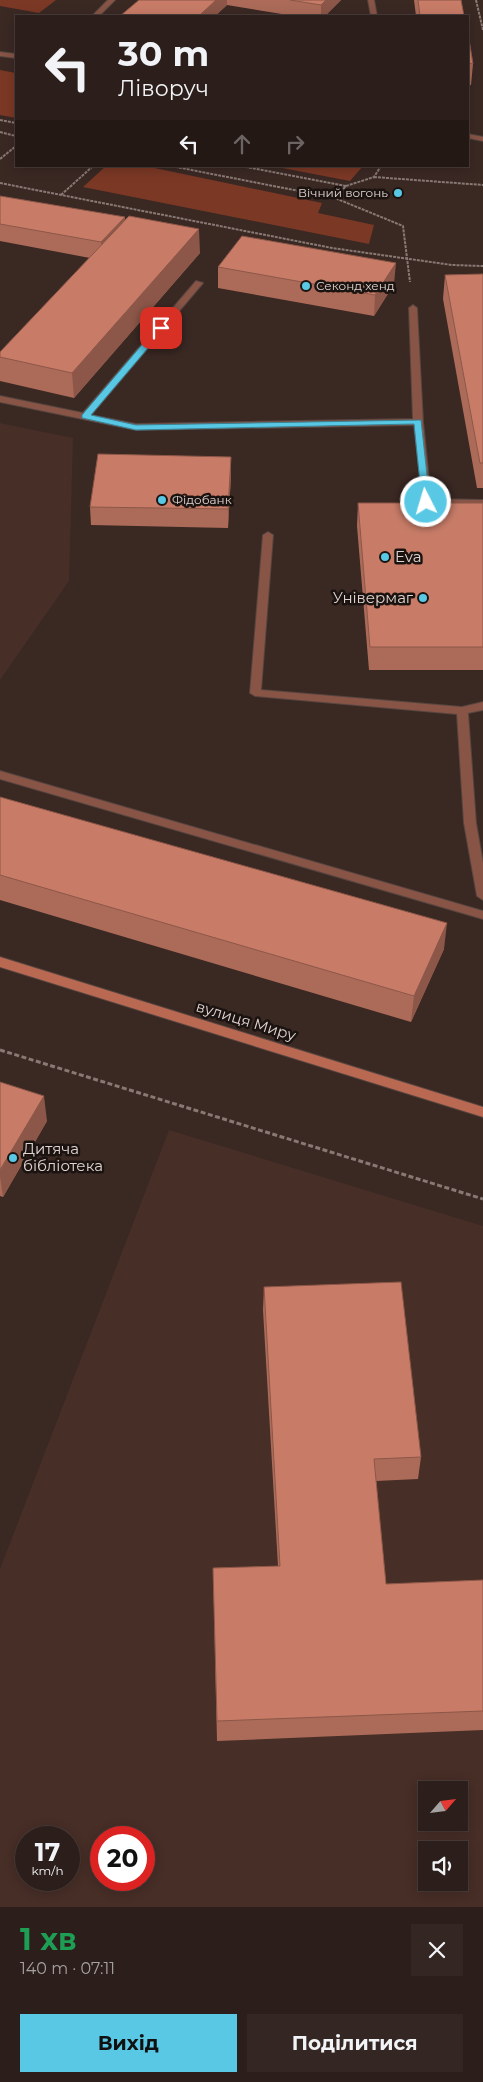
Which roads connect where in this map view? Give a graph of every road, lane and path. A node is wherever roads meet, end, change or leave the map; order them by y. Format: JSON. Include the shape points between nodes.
{"nodes":[{"id":1,"x":112,"y":0,"type":"edge"},
{"id":2,"x":371,"y":0,"type":"edge"},
{"id":3,"x":476,"y":0,"type":"edge"},
{"id":4,"x":96,"y":15,"type":"edge"},
{"id":5,"x":374,"y":15,"type":"edge"},
{"id":6,"x":483,"y":30,"type":"edge"},
{"id":7,"x":0,"y":54,"type":"edge"},
{"id":8,"x":15,"y":56,"type":"edge"},
{"id":9,"x":0,"y":120,"type":"edge"},
{"id":10,"x":15,"y":123,"type":"edge"},
{"id":11,"x":0,"y":132,"type":"edge"},
{"id":12,"x":15,"y":136,"type":"edge"},
{"id":13,"x":469,"y":136,"type":"edge"},
{"id":14,"x":483,"y":139,"type":"edge"},
{"id":15,"x":15,"y":147,"type":"edge"},
{"id":16,"x":0,"y":159,"type":"edge"},
{"id":17,"x":92,"y":167,"type":"edge"},
{"id":18,"x":176,"y":167,"type":"edge"},
{"id":19,"x":246,"y":167,"type":"edge"},
{"id":20,"x":380,"y":167,"type":"edge"},
{"id":21,"x":374,"y":177,"type":"junction"},
{"id":22,"x":0,"y":183,"type":"edge"},
{"id":23,"x":483,"y":185,"type":"edge"},
{"id":24,"x":346,"y":186,"type":"junction"},
{"id":25,"x":61,"y":195,"type":"junction"},
{"id":26,"x":335,"y":198,"type":"junction"},
{"id":27,"x":408,"y":259,"type":"junction"},
{"id":28,"x":483,"y":266,"type":"edge"},
{"id":29,"x":199,"y":284,"type":"dead end"},
{"id":30,"x":413,"y":308,"type":"joint"},
{"id":31,"x":0,"y":399,"type":"edge"},
{"id":32,"x":85,"y":417,"type":"junction"},
{"id":33,"x":418,"y":422,"type":"junction"},
{"id":34,"x":483,"y":503,"type":"edge"},
{"id":35,"x":268,"y":535,"type":"dead end"},
{"id":36,"x":483,"y":706,"type":"edge"},
{"id":37,"x":462,"y":712,"type":"junction"},
{"id":38,"x":0,"y":775,"type":"edge"},
{"id":39,"x":483,"y":896,"type":"edge"},
{"id":40,"x":483,"y":915,"type":"edge"},
{"id":41,"x":0,"y":962,"type":"edge"},
{"id":42,"x":0,"y":1050,"type":"edge"},
{"id":43,"x":483,"y":1112,"type":"edge"},
{"id":44,"x":483,"y":1199,"type":"edge"}],
"edges":[{"from":1,"to":4,"type":"street"},
{"from":2,"to":5,"type":"street"},
{"from":3,"to":6,"type":"path"},
{"from":7,"to":8,"type":"street"},
{"from":9,"to":10,"type":"path"},
{"from":11,"to":12,"type":"path"},
{"from":13,"to":14,"type":"street"},
{"from":15,"to":16,"type":"path"},
{"from":17,"to":25,"type":"path"},
{"from":18,"to":26,"type":"path"},
{"from":19,"to":24,"type":"path"},
{"from":20,"to":21,"type":"path"},
{"from":21,"to":23,"type":"path"},
{"from":21,"to":24,"type":"path"},
{"from":22,"to":25,"type":"path"},
{"from":24,"to":26,"type":"path"},
{"from":25,"to":27,"type":"path","via":[[332,248]]},
{"from":26,"to":27,"type":"path","via":[[403,226]]},
{"from":27,"to":28,"type":"path"},
{"from":27,"to":30,"type":"path"},
{"from":29,"to":32,"type":"street"},
{"from":30,"to":33,"type":"street"},
{"from":31,"to":32,"type":"street"},
{"from":32,"to":33,"type":"street","via":[[136,427]]},
{"from":33,"to":34,"type":"street","via":[[426,502]]},
{"from":35,"to":37,"type":"street","via":[[255,693]]},
{"from":36,"to":37,"type":"street"},
{"from":37,"to":39,"type":"street","via":[[470,823]]},
{"from":38,"to":40,"type":"street"},
{"from":41,"to":43,"type":"main road","name":"вулиця Миру"},
{"from":42,"to":44,"type":"path"}]}
